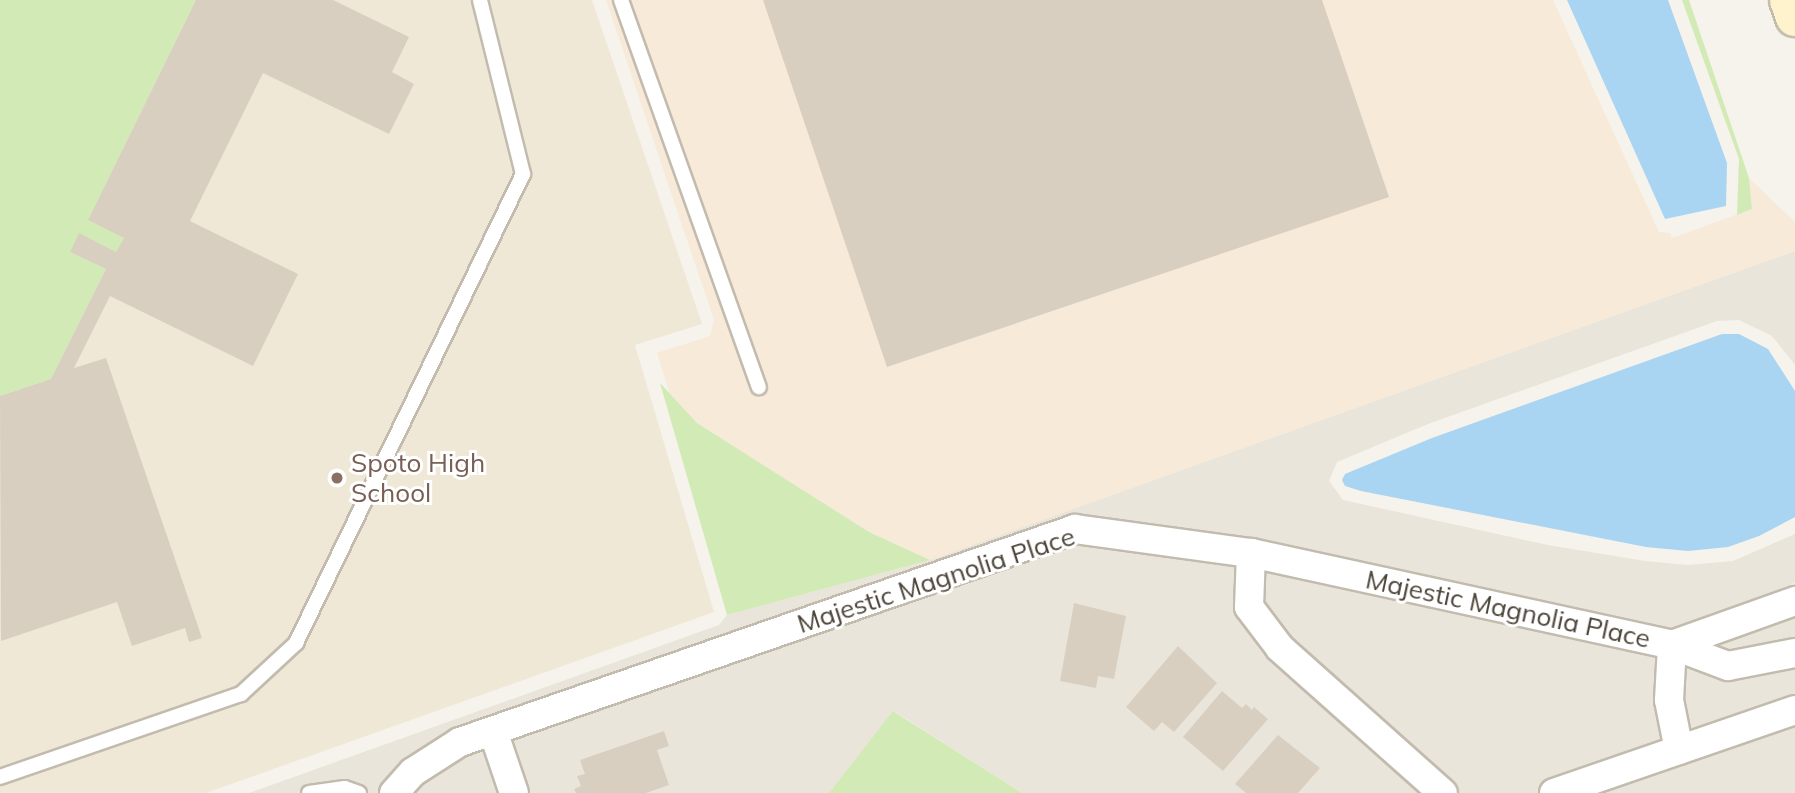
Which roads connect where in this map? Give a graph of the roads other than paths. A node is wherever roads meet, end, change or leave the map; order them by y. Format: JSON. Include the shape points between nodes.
{"nodes":[{"id":1,"x":480,"y":0,"type":"edge"},
{"id":2,"x":621,"y":0,"type":"edge"},
{"id":3,"x":1788,"y":0,"type":"edge"},
{"id":4,"x":1795,"y":17,"type":"edge"},
{"id":5,"x":760,"y":387,"type":"dead end"},
{"id":6,"x":1251,"y":553,"type":"junction"},
{"id":7,"x":1795,"y":601,"type":"edge"},
{"id":8,"x":1672,"y":645,"type":"junction"},
{"id":9,"x":1795,"y":653,"type":"edge"},
{"id":10,"x":1795,"y":710,"type":"edge"},
{"id":11,"x":493,"y":731,"type":"junction"},
{"id":12,"x":1679,"y":750,"type":"junction"},
{"id":13,"x":0,"y":777,"type":"edge"},
{"id":14,"x":309,"y":793,"type":"edge"},
{"id":15,"x":359,"y":793,"type":"edge"},
{"id":16,"x":394,"y":793,"type":"edge"},
{"id":17,"x":514,"y":793,"type":"edge"},
{"id":18,"x":1443,"y":793,"type":"edge"},
{"id":19,"x":1553,"y":793,"type":"edge"}],
"edges":[{"from":1,"to":13,"type":"lane","via":[[523,174],[296,643],[241,694]]},
{"from":2,"to":5,"type":"lane"},
{"from":3,"to":4,"type":"street"},
{"from":6,"to":8,"type":"street","name":"Majestic Magnolia Place"},
{"from":6,"to":11,"type":"street","name":"Majestic Magnolia Place","via":[[1075,529]]},
{"from":6,"to":18,"type":"street","via":[[1249,607],[1280,648]]},
{"from":7,"to":8,"type":"street","name":"Majestic Magnolia Place"},
{"from":8,"to":9,"type":"street","name":"Majestic Magnolia Place","via":[[1728,666]]},
{"from":8,"to":12,"type":"street","via":[[1669,700]]},
{"from":10,"to":12,"type":"street"},
{"from":11,"to":16,"type":"street","name":"Majestic Magnolia Place","via":[[460,742],[413,772]]},
{"from":11,"to":17,"type":"street"},
{"from":12,"to":19,"type":"street"},
{"from":14,"to":15,"type":"lane","via":[[345,788]]}]}
